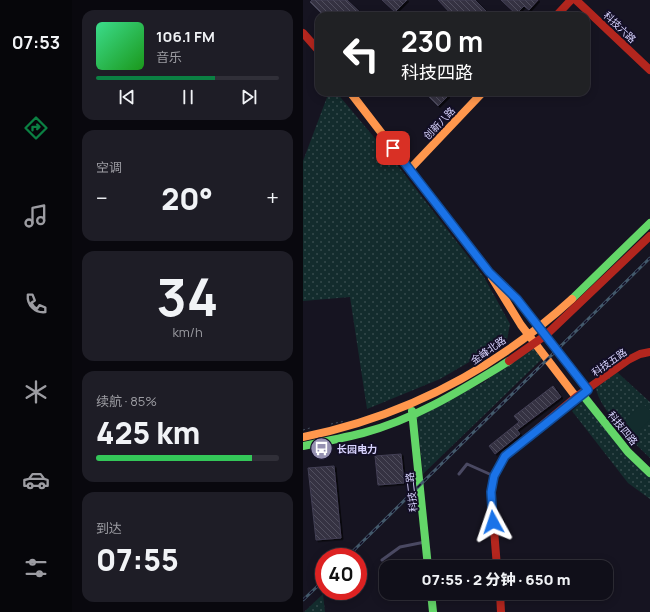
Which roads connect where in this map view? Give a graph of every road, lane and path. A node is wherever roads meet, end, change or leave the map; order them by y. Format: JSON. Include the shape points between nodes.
{"nodes":[{"id":1,"x":571,"y":0,"type":"edge"},
{"id":2,"x":576,"y":0,"type":"edge"},
{"id":3,"x":560,"y":12,"type":"edge"},
{"id":4,"x":589,"y":12,"type":"edge"},
{"id":5,"x":590,"y":13,"type":"edge"},
{"id":6,"x":303,"y":33,"type":"edge"},
{"id":7,"x":315,"y":46,"type":"edge"},
{"id":8,"x":650,"y":70,"type":"edge"},
{"id":9,"x":353,"y":96,"type":"edge"},
{"id":10,"x":479,"y":96,"type":"edge"},
{"id":11,"x":410,"y":169,"type":"junction"},
{"id":12,"x":650,"y":223,"type":"edge"},
{"id":13,"x":650,"y":236,"type":"edge"},
{"id":14,"x":489,"y":272,"type":"junction"},
{"id":15,"x":539,"y":326,"type":"junction"},
{"id":16,"x":527,"y":335,"type":"junction"},
{"id":17,"x":546,"y":335,"type":"junction"},
{"id":18,"x":534,"y":344,"type":"junction"},
{"id":19,"x":650,"y":352,"type":"edge"},
{"id":20,"x":582,"y":394,"type":"junction"},
{"id":21,"x":409,"y":405,"type":"junction"},
{"id":22,"x":413,"y":415,"type":"junction"},
{"id":23,"x":347,"y":420,"type":"dead end"},
{"id":24,"x":325,"y":426,"type":"dead end"},
{"id":25,"x":310,"y":428,"type":"dead end"},
{"id":26,"x":303,"y":430,"type":"edge"},
{"id":27,"x":303,"y":437,"type":"edge"},
{"id":28,"x":303,"y":446,"type":"edge"},
{"id":29,"x":650,"y":473,"type":"edge"},
{"id":30,"x":459,"y":474,"type":"dead end"},
{"id":31,"x":494,"y":476,"type":"junction"},
{"id":32,"x":426,"y":542,"type":"junction"},
{"id":33,"x":382,"y":560,"type":"dead end"},
{"id":34,"x":427,"y":560,"type":"edge"},
{"id":35,"x":496,"y":560,"type":"edge"},
{"id":36,"x":432,"y":600,"type":"edge"},
{"id":37,"x":500,"y":600,"type":"edge"},
{"id":38,"x":433,"y":612,"type":"edge"},
{"id":39,"x":501,"y":612,"type":"edge"}],
"edges":[{"from":1,"to":3,"type":"street"},
{"from":2,"to":4,"type":"street","name":"科技六路"},
{"from":5,"to":8,"type":"street","name":"科技六路"},
{"from":6,"to":7,"type":"street"},
{"from":9,"to":11,"type":"street"},
{"from":10,"to":11,"type":"street","name":"创新八路"},
{"from":11,"to":14,"type":"street"},
{"from":12,"to":15,"type":"street","name":"金峰北路","via":[[593,280]]},
{"from":13,"to":17,"type":"street","name":"金峰北路"},
{"from":14,"to":15,"type":"street","name":"科技四路","via":[[517,299]]},
{"from":14,"to":16,"type":"street","name":"科技四路","via":[[507,306]]},
{"from":15,"to":16,"type":"street","name":"金峰北路"},
{"from":15,"to":17,"type":"street","name":"科技四路"},
{"from":16,"to":18,"type":"street","name":"科技四路"},
{"from":16,"to":21,"type":"street","name":"金峰北路","via":[[461,380]]},
{"from":17,"to":18,"type":"street","name":"金峰北路"},
{"from":17,"to":20,"type":"street","name":"科技四路"},
{"from":18,"to":20,"type":"street","name":"科技四路"},
{"from":18,"to":22,"type":"street","name":"金峰北路","via":[[459,391]]},
{"from":19,"to":20,"type":"street","name":"科技五路","via":[[628,360]]},
{"from":20,"to":29,"type":"street","name":"科技四路","via":[[628,452]]},
{"from":20,"to":31,"type":"street","name":"科技五路","via":[[505,456]]},
{"from":21,"to":22,"type":"street","name":"科技二路"},
{"from":21,"to":27,"type":"street","name":"金峰北路","via":[[355,425]]},
{"from":22,"to":28,"type":"street","name":"金峰北路","via":[[363,432]]},
{"from":22,"to":32,"type":"street","name":"科技二路"},
{"from":23,"to":24,"type":"path"},
{"from":25,"to":26,"type":"path"},
{"from":30,"to":31,"type":"lane","via":[[467,464]]},
{"from":31,"to":35,"type":"street","via":[[491,492]]},
{"from":32,"to":33,"type":"lane","via":[[400,547]]},
{"from":32,"to":34,"type":"street","name":"科技二路"},
{"from":36,"to":38,"type":"street"},
{"from":37,"to":39,"type":"street"}]}
